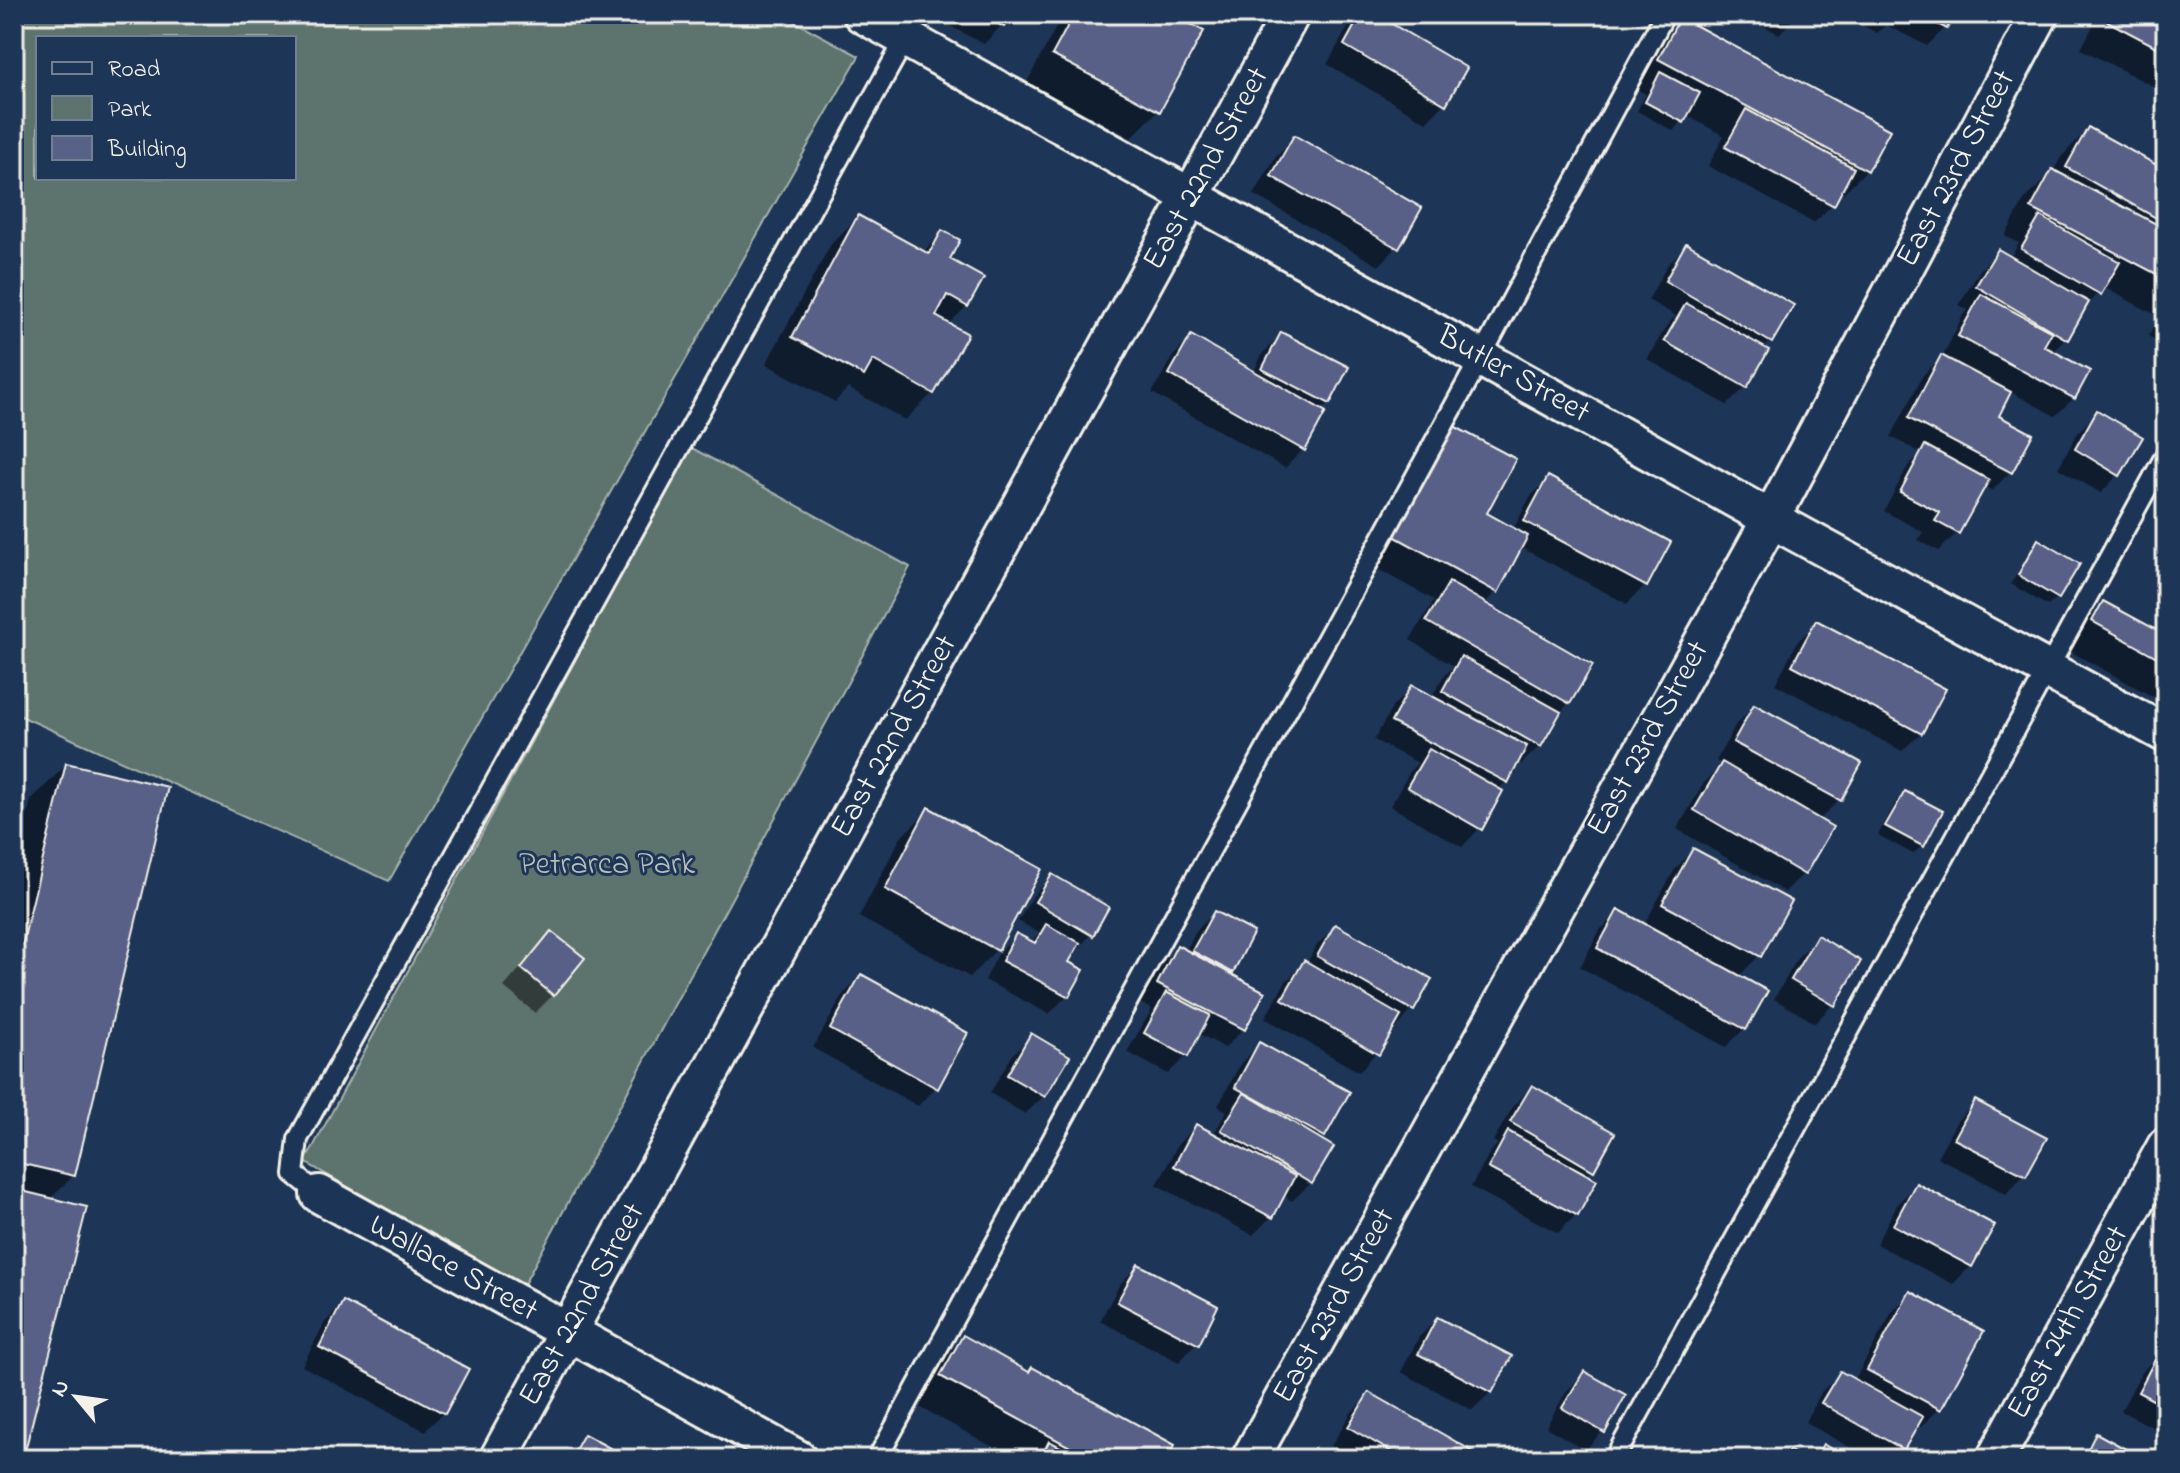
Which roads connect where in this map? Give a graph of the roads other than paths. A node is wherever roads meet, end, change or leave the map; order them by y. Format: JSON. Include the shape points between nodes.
{"nodes":[{"id":1,"x":862,"y":14,"type":"edge"},
{"id":2,"x":1291,"y":14,"type":"edge"},
{"id":3,"x":1665,"y":14,"type":"edge"},
{"id":4,"x":2040,"y":14,"type":"edge"},
{"id":5,"x":912,"y":26,"type":"edge"},
{"id":6,"x":1192,"y":196,"type":"junction"},
{"id":7,"x":1481,"y":357,"type":"junction"},
{"id":8,"x":2166,"y":454,"type":"edge"},
{"id":9,"x":1771,"y":519,"type":"junction"},
{"id":10,"x":2047,"y":669,"type":"junction"},
{"id":11,"x":2166,"y":734,"type":"edge"},
{"id":12,"x":2166,"y":1146,"type":"edge"},
{"id":13,"x":319,"y":1194,"type":"joint"},
{"id":14,"x":568,"y":1332,"type":"junction"},
{"id":15,"x":498,"y":1459,"type":"edge"},
{"id":16,"x":798,"y":1459,"type":"edge"},
{"id":17,"x":877,"y":1459,"type":"edge"},
{"id":18,"x":1250,"y":1459,"type":"edge"},
{"id":19,"x":1614,"y":1459,"type":"edge"},
{"id":20,"x":1995,"y":1459,"type":"edge"}],
"edges":[{"from":1,"to":5,"type":"street","name":"Butler Street"},
{"from":2,"to":6,"type":"street","name":"East 22nd Street"},
{"from":3,"to":7,"type":"lane"},
{"from":4,"to":9,"type":"street","name":"East 23rd Street"},
{"from":5,"to":6,"type":"street","name":"Butler Street"},
{"from":5,"to":13,"type":"lane","via":[[298,1139],[294,1174]]},
{"from":6,"to":7,"type":"street","name":"Butler Street"},
{"from":6,"to":14,"type":"street","name":"East 22nd Street"},
{"from":7,"to":9,"type":"street","name":"Butler Street"},
{"from":7,"to":17,"type":"lane"},
{"from":8,"to":10,"type":"lane"},
{"from":9,"to":10,"type":"street","name":"Butler Street"},
{"from":9,"to":18,"type":"street","name":"East 23rd Street"},
{"from":10,"to":11,"type":"street","name":"Butler Street"},
{"from":10,"to":19,"type":"lane"},
{"from":12,"to":20,"type":"street","name":"East 24th Street"},
{"from":13,"to":14,"type":"street","name":"Wallace Street"},
{"from":14,"to":15,"type":"street","name":"East 22nd Street"},
{"from":14,"to":16,"type":"street","name":"Wallace Street"}]}
